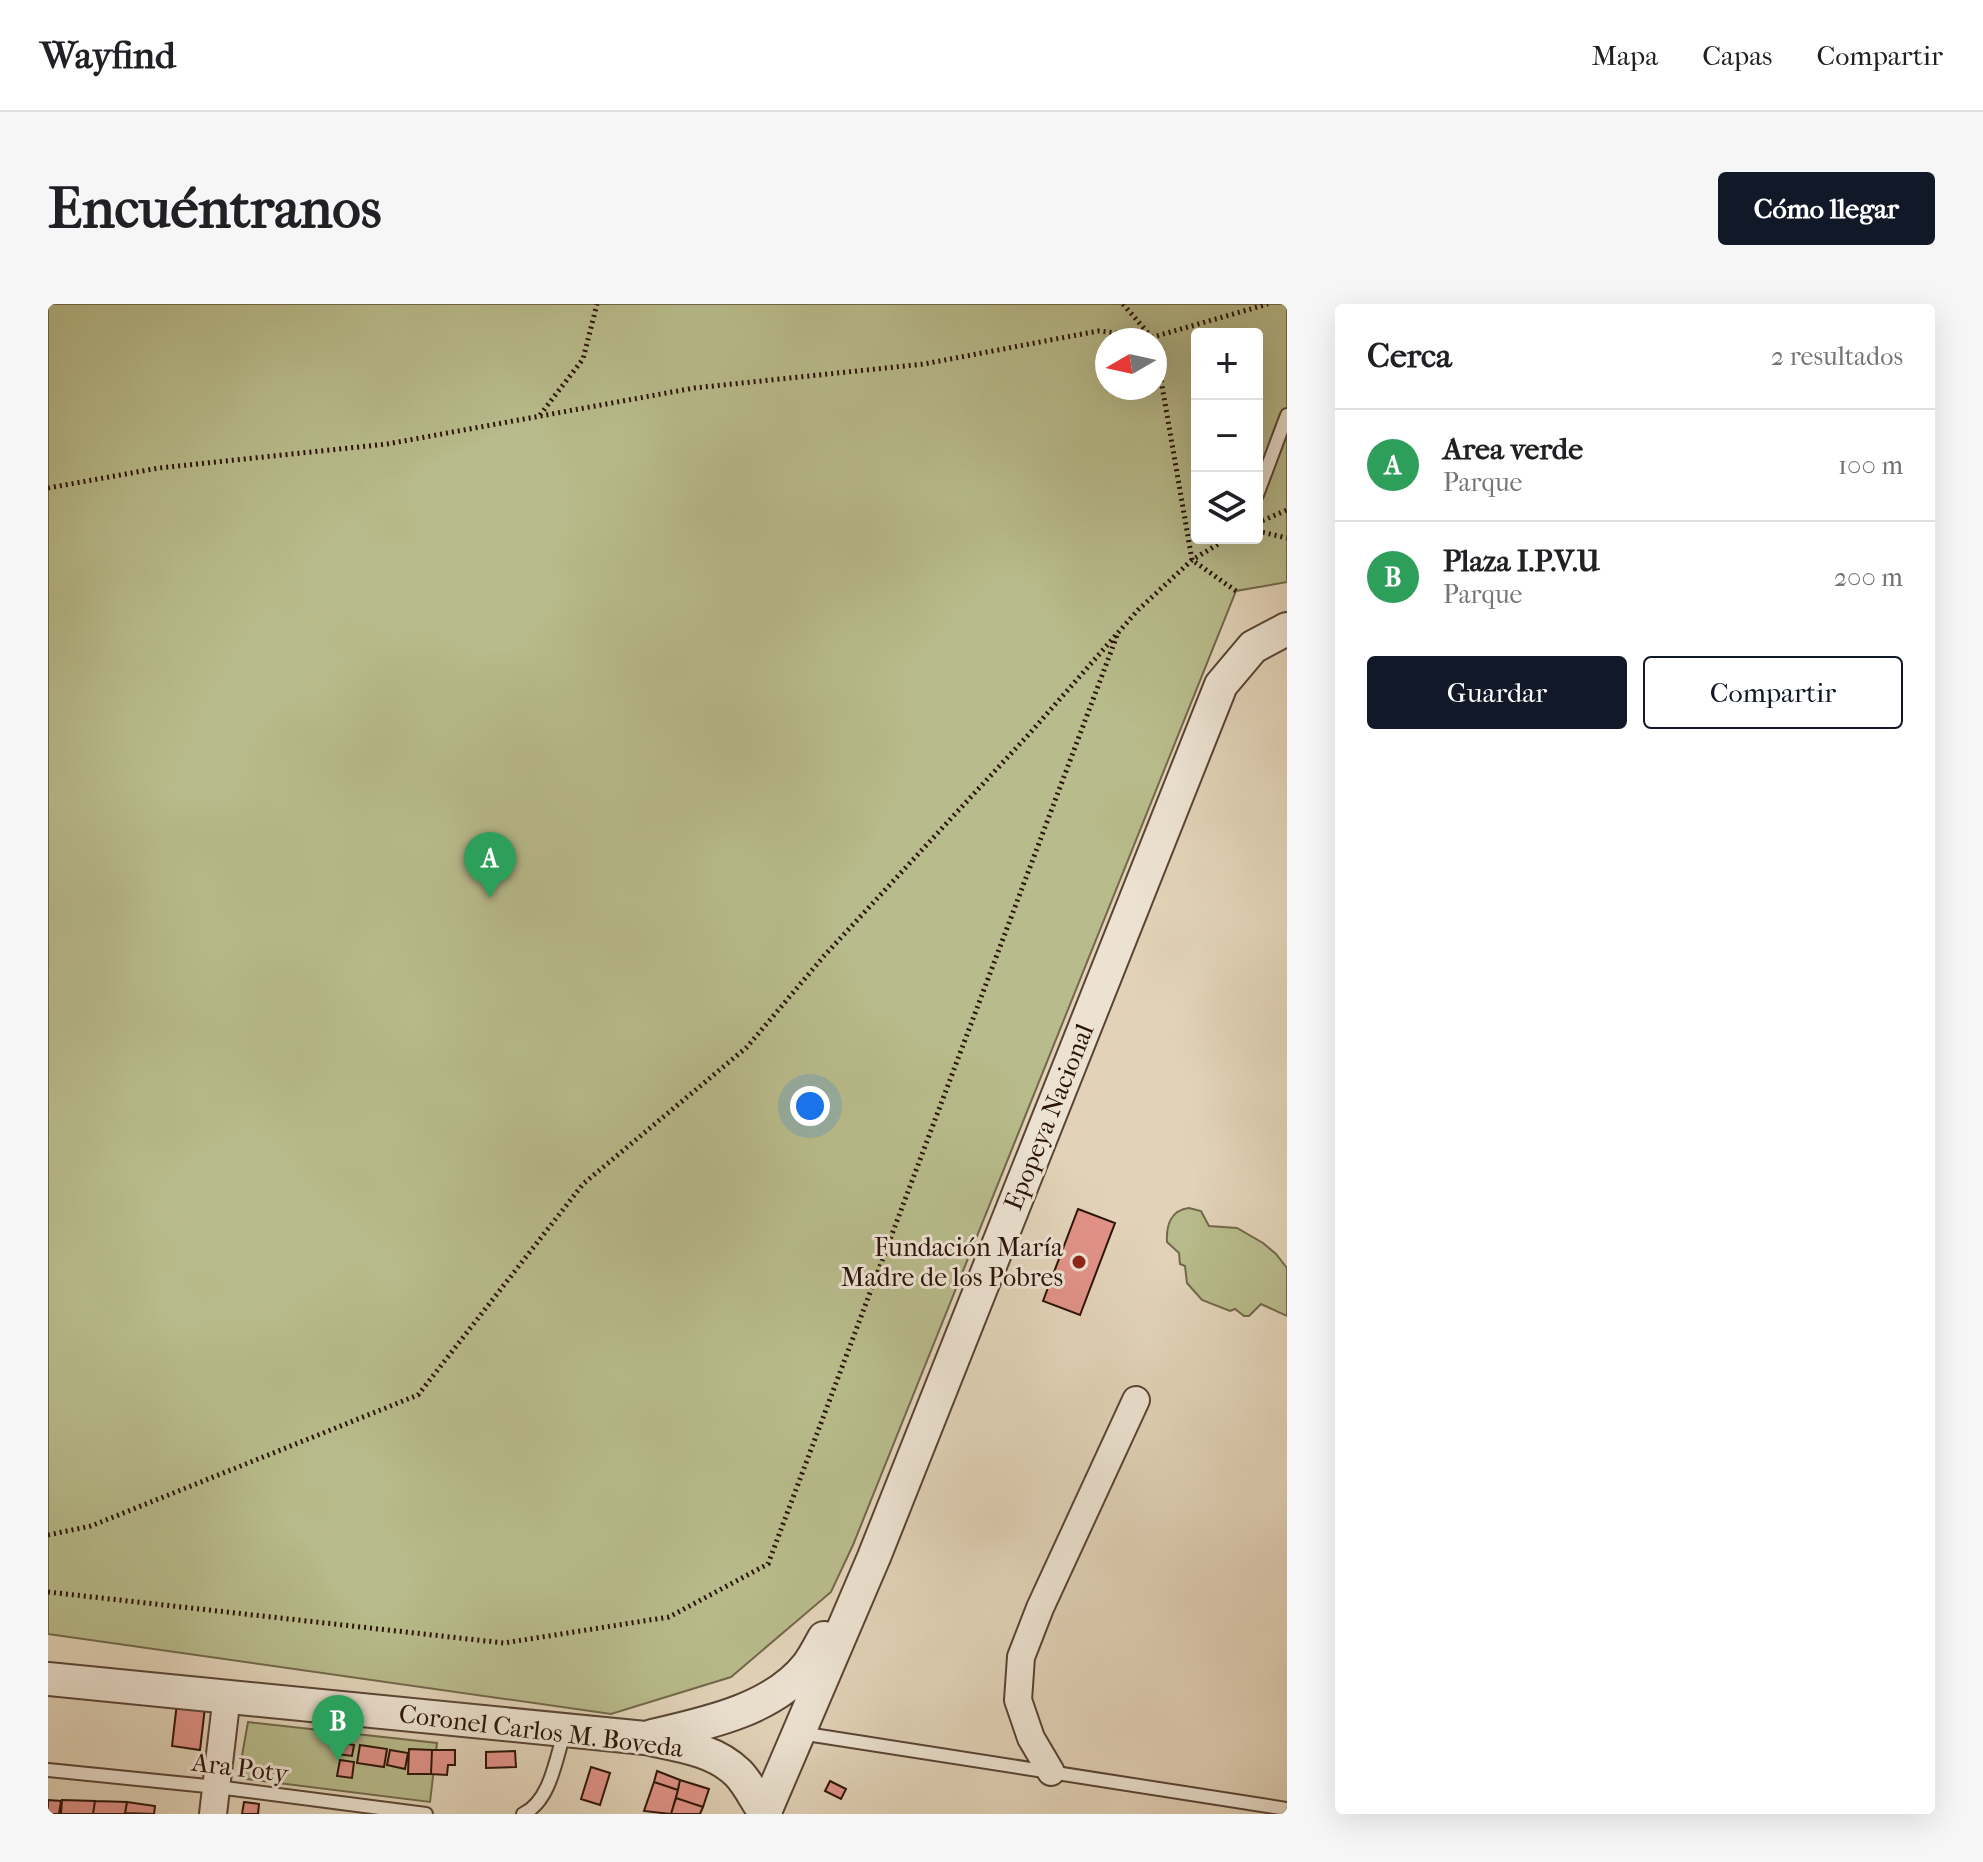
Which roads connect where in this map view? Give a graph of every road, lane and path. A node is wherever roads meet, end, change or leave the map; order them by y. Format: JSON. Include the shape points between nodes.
{"nodes":[{"id":1,"x":597,"y":304,"type":"edge"},
{"id":2,"x":1123,"y":304,"type":"edge"},
{"id":3,"x":1268,"y":304,"type":"edge"},
{"id":4,"x":1143,"y":328,"type":"edge"},
{"id":5,"x":1095,"y":332,"type":"edge"},
{"id":6,"x":1167,"y":337,"type":"edge"},
{"id":7,"x":1164,"y":400,"type":"edge"},
{"id":8,"x":1287,"y":415,"type":"edge"},
{"id":9,"x":539,"y":416,"type":"junction"},
{"id":10,"x":1263,"y":479,"type":"edge"},
{"id":11,"x":48,"y":488,"type":"edge"},
{"id":12,"x":1287,"y":510,"type":"edge"},
{"id":13,"x":1263,"y":520,"type":"edge"},
{"id":14,"x":1263,"y":532,"type":"edge"},
{"id":15,"x":1287,"y":538,"type":"edge"},
{"id":16,"x":1218,"y":544,"type":"edge"},
{"id":17,"x":1192,"y":560,"type":"junction"},
{"id":18,"x":1236,"y":591,"type":"dead end"},
{"id":19,"x":1287,"y":629,"type":"edge"},
{"id":20,"x":1118,"y":633,"type":"junction"},
{"id":21,"x":1136,"y":1400,"type":"dead end"},
{"id":22,"x":48,"y":1535,"type":"edge"},
{"id":23,"x":874,"y":1557,"type":"junction"},
{"id":24,"x":48,"y":1592,"type":"edge"},
{"id":25,"x":48,"y":1679,"type":"edge"},
{"id":26,"x":227,"y":1695,"type":"junction"},
{"id":27,"x":565,"y":1730,"type":"junction"},
{"id":28,"x":799,"y":1733,"type":"junction"},
{"id":29,"x":645,"y":1738,"type":"junction"},
{"id":30,"x":48,"y":1770,"type":"edge"},
{"id":31,"x":1051,"y":1772,"type":"junction"},
{"id":32,"x":217,"y":1787,"type":"junction"},
{"id":33,"x":1287,"y":1809,"type":"edge"},
{"id":34,"x":213,"y":1814,"type":"edge"},
{"id":35,"x":426,"y":1814,"type":"edge"},
{"id":36,"x":523,"y":1814,"type":"edge"},
{"id":37,"x":765,"y":1814,"type":"edge"}],
"edges":[{"from":1,"to":9,"type":"path","via":[[583,359]]},
{"from":2,"to":4,"type":"path"},
{"from":3,"to":6,"type":"path"},
{"from":5,"to":9,"type":"path","via":[[924,364],[694,388]]},
{"from":7,"to":17,"type":"path"},
{"from":8,"to":10,"type":"lane"},
{"from":9,"to":11,"type":"path","via":[[387,444],[159,468]]},
{"from":12,"to":13,"type":"path"},
{"from":14,"to":15,"type":"path"},
{"from":16,"to":17,"type":"path"},
{"from":17,"to":18,"type":"path"},
{"from":17,"to":20,"type":"path"},
{"from":19,"to":23,"type":"street","name":"Epopeya Nacional","via":[[1253,647],[1221,685]]},
{"from":20,"to":22,"type":"path","via":[[747,1047],[583,1184],[418,1395],[91,1526]]},
{"from":20,"to":24,"type":"path","via":[[768,1564],[669,1617],[504,1643]]},
{"from":21,"to":31,"type":"street","via":[[1021,1657],[1018,1700],[1031,1738]]},
{"from":23,"to":28,"type":"street","name":"Epopeya Nacional"},
{"from":23,"to":29,"type":"street","via":[[807,1667],[773,1695],[720,1720]]},
{"from":25,"to":26,"type":"street","name":"Coronel Carlos M. Boveda"},
{"from":26,"to":27,"type":"street","name":"Coronel Carlos M. Boveda"},
{"from":26,"to":32,"type":"street"},
{"from":27,"to":29,"type":"street","name":"Coronel Carlos M. Boveda"},
{"from":27,"to":36,"type":"lane","via":[[545,1792]]},
{"from":28,"to":31,"type":"lane"},
{"from":28,"to":37,"type":"street","name":"Epopeya Nacional"},
{"from":29,"to":37,"type":"street","name":"Coronel Carlos M. Boveda","via":[[724,1762],[740,1774]]},
{"from":30,"to":32,"type":"lane","name":"Ara Poty"},
{"from":31,"to":33,"type":"lane"},
{"from":32,"to":34,"type":"street"},
{"from":32,"to":35,"type":"lane","name":"Ara Poty"}]}
